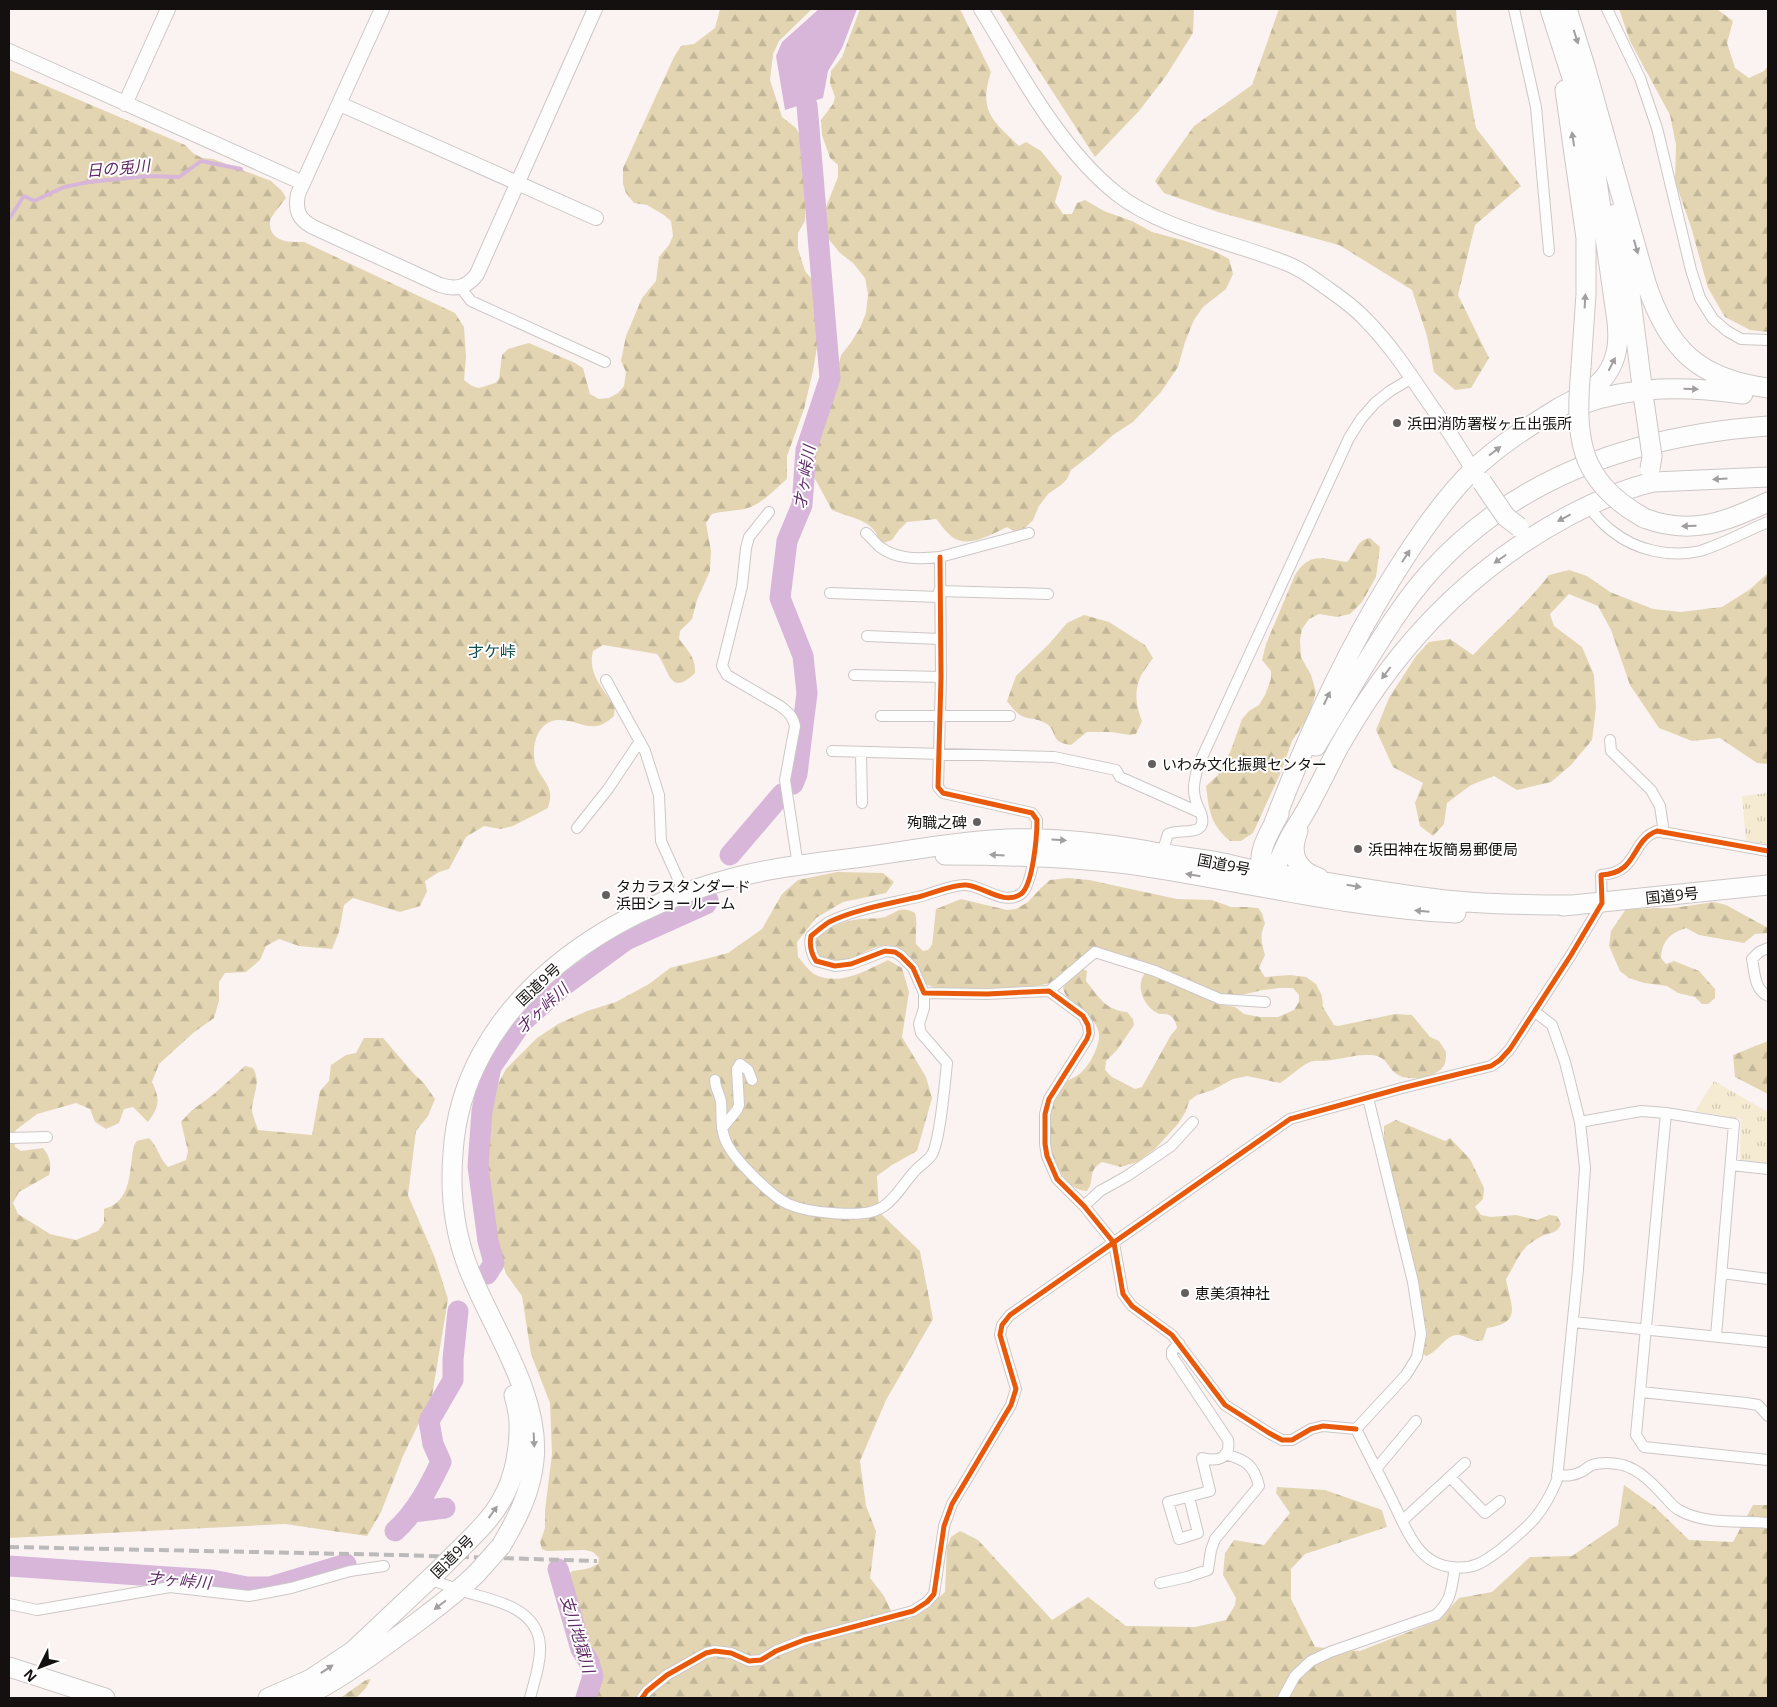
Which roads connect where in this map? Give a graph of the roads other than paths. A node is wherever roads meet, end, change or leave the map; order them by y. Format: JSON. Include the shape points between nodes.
{"nodes":[{"id":1,"x":168,"y":9,"type":"edge"},
{"id":2,"x":382,"y":9,"type":"edge"},
{"id":3,"x":595,"y":9,"type":"edge"},
{"id":4,"x":981,"y":9,"type":"edge"},
{"id":5,"x":1514,"y":9,"type":"edge"},
{"id":6,"x":1548,"y":9,"type":"edge"},
{"id":7,"x":1567,"y":9,"type":"edge"},
{"id":8,"x":1607,"y":9,"type":"edge"},
{"id":9,"x":9,"y":51,"type":"edge"},
{"id":10,"x":1585,"y":66,"type":"junction"},
{"id":11,"x":126,"y":104,"type":"junction"},
{"id":12,"x":340,"y":104,"type":"junction"},
{"id":13,"x":303,"y":183,"type":"junction"},
{"id":14,"x":517,"y":184,"type":"junction"},
{"id":15,"x":596,"y":218,"type":"dead end"},
{"id":16,"x":1549,"y":251,"type":"dead end"},
{"id":17,"x":460,"y":288,"type":"junction"},
{"id":18,"x":1768,"y":340,"type":"edge"},
{"id":19,"x":605,"y":362,"type":"dead end"},
{"id":20,"x":1412,"y":378,"type":"junction"},
{"id":21,"x":1768,"y":388,"type":"edge"},
{"id":22,"x":1643,"y":395,"type":"junction"},
{"id":23,"x":1768,"y":397,"type":"edge"},
{"id":24,"x":1768,"y":426,"type":"edge"},
{"id":25,"x":1518,"y":435,"type":"junction"},
{"id":26,"x":1477,"y":476,"type":"junction"},
{"id":27,"x":1768,"y":477,"type":"edge"},
{"id":28,"x":1637,"y":485,"type":"junction"},
{"id":29,"x":1768,"y":502,"type":"edge"},
{"id":30,"x":1588,"y":506,"type":"junction"},
{"id":31,"x":769,"y":512,"type":"dead end"},
{"id":32,"x":1768,"y":522,"type":"edge"},
{"id":33,"x":1540,"y":531,"type":"junction"},
{"id":34,"x":866,"y":533,"type":"dead end"},
{"id":35,"x":1029,"y":533,"type":"dead end"},
{"id":36,"x":940,"y":557,"type":"junction"},
{"id":37,"x":830,"y":593,"type":"dead end"},
{"id":38,"x":939,"y":594,"type":"junction"},
{"id":39,"x":1048,"y":594,"type":"dead end"},
{"id":40,"x":867,"y":636,"type":"dead end"},
{"id":41,"x":940,"y":639,"type":"junction"},
{"id":42,"x":1377,"y":646,"type":"junction"},
{"id":43,"x":854,"y":675,"type":"dead end"},
{"id":44,"x":940,"y":676,"type":"junction"},
{"id":45,"x":606,"y":680,"type":"dead end"},
{"id":46,"x":940,"y":715,"type":"junction"},
{"id":47,"x":881,"y":716,"type":"dead end"},
{"id":48,"x":1010,"y":716,"type":"dead end"},
{"id":49,"x":1610,"y":740,"type":"dead end"},
{"id":50,"x":640,"y":741,"type":"junction"},
{"id":51,"x":832,"y":751,"type":"dead end"},
{"id":52,"x":861,"y":752,"type":"junction"},
{"id":53,"x":939,"y":754,"type":"junction"},
{"id":54,"x":1312,"y":801,"type":"junction"},
{"id":55,"x":862,"y":803,"type":"dead end"},
{"id":56,"x":1200,"y":812,"type":"junction"},
{"id":57,"x":577,"y":828,"type":"dead end"},
{"id":58,"x":1270,"y":832,"type":"junction"},
{"id":59,"x":1664,"y":833,"type":"junction"},
{"id":60,"x":1035,"y":848,"type":"junction"},
{"id":61,"x":1768,"y":851,"type":"edge"},
{"id":62,"x":1162,"y":853,"type":"junction"},
{"id":63,"x":1219,"y":862,"type":"junction"},
{"id":64,"x":798,"y":866,"type":"junction"},
{"id":65,"x":1260,"y":879,"type":"junction"},
{"id":66,"x":1330,"y":882,"type":"junction"},
{"id":67,"x":1768,"y":885,"type":"edge"},
{"id":68,"x":684,"y":892,"type":"junction"},
{"id":69,"x":1602,"y":903,"type":"junction"},
{"id":70,"x":1576,"y":905,"type":"junction"},
{"id":71,"x":1768,"y":948,"type":"edge"},
{"id":72,"x":1049,"y":991,"type":"junction"},
{"id":73,"x":924,"y":992,"type":"junction"},
{"id":74,"x":1768,"y":996,"type":"edge"},
{"id":75,"x":1265,"y":1002,"type":"dead end"},
{"id":76,"x":1534,"y":1012,"type":"junction"},
{"id":77,"x":714,"y":1080,"type":"dead end"},
{"id":78,"x":752,"y":1080,"type":"dead end"},
{"id":79,"x":1368,"y":1098,"type":"junction"},
{"id":80,"x":1666,"y":1113,"type":"junction"},
{"id":81,"x":1193,"y":1122,"type":"dead end"},
{"id":82,"x":1580,"y":1122,"type":"junction"},
{"id":83,"x":722,"y":1128,"type":"junction"},
{"id":84,"x":48,"y":1137,"type":"dead end"},
{"id":85,"x":9,"y":1138,"type":"edge"},
{"id":86,"x":1731,"y":1165,"type":"junction"},
{"id":87,"x":1768,"y":1169,"type":"edge"},
{"id":88,"x":1084,"y":1206,"type":"junction"},
{"id":89,"x":1114,"y":1243,"type":"junction"},
{"id":90,"x":1722,"y":1273,"type":"junction"},
{"id":91,"x":1768,"y":1278,"type":"edge"},
{"id":92,"x":1573,"y":1322,"type":"junction"},
{"id":93,"x":1647,"y":1329,"type":"junction"},
{"id":94,"x":1716,"y":1336,"type":"junction"},
{"id":95,"x":1768,"y":1342,"type":"edge"},
{"id":96,"x":1179,"y":1343,"type":"junction"},
{"id":97,"x":504,"y":1345,"type":"junction"},
{"id":98,"x":1641,"y":1392,"type":"junction"},
{"id":99,"x":1768,"y":1416,"type":"edge"},
{"id":100,"x":1416,"y":1421,"type":"dead end"},
{"id":101,"x":1356,"y":1429,"type":"junction"},
{"id":102,"x":1226,"y":1454,"type":"junction"},
{"id":103,"x":1768,"y":1460,"type":"edge"},
{"id":104,"x":1465,"y":1463,"type":"dead end"},
{"id":105,"x":1376,"y":1468,"type":"junction"},
{"id":106,"x":1557,"y":1475,"type":"junction"},
{"id":107,"x":1450,"y":1476,"type":"junction"},
{"id":108,"x":1189,"y":1497,"type":"dead end"},
{"id":109,"x":1500,"y":1501,"type":"dead end"},
{"id":110,"x":1402,"y":1521,"type":"junction"},
{"id":111,"x":1768,"y":1523,"type":"edge"},
{"id":112,"x":384,"y":1566,"type":"dead end"},
{"id":113,"x":1455,"y":1568,"type":"junction"},
{"id":114,"x":434,"y":1575,"type":"junction"},
{"id":115,"x":1160,"y":1583,"type":"dead end"},
{"id":116,"x":460,"y":1590,"type":"junction"},
{"id":117,"x":9,"y":1604,"type":"edge"},
{"id":118,"x":9,"y":1667,"type":"edge"},
{"id":119,"x":105,"y":1698,"type":"edge"},
{"id":120,"x":268,"y":1698,"type":"edge"},
{"id":121,"x":301,"y":1698,"type":"edge"},
{"id":122,"x":530,"y":1698,"type":"edge"},
{"id":123,"x":642,"y":1698,"type":"edge"},
{"id":124,"x":1283,"y":1698,"type":"edge"}],
"edges":[{"from":1,"to":11,"type":"street"},
{"from":2,"to":12,"type":"street"},
{"from":3,"to":14,"type":"street"},
{"from":4,"to":20,"type":"street","via":[[1070,147],[1118,195],[1178,226],[1291,265],[1315,279],[1365,319]]},
{"from":5,"to":16,"type":"street","via":[[1536,107]]},
{"from":25,"to":6,"type":"highway","one_way":true,"via":[[1597,385],[1609,370],[1618,349],[1617,321],[1594,160],[1576,90]]},
{"from":29,"to":6,"type":"highway","one_way":true,"bridge":true,"via":[[1708,525],[1676,527],[1659,524],[1615,499],[1586,458],[1578,412],[1586,294],[1586,238],[1563,78]]},
{"from":7,"to":10,"type":"highway","one_way":true},
{"from":8,"to":18,"type":"street","via":[[1640,78],[1657,128],[1700,298],[1713,319],[1741,340]]},
{"from":9,"to":11,"type":"street"},
{"from":10,"to":21,"type":"highway","one_way":true,"via":[[1658,316],[1684,353],[1708,371],[1735,382]]},
{"from":10,"to":22,"type":"highway","via":[[1629,285]]},
{"from":11,"to":13,"type":"street"},
{"from":12,"to":13,"type":"street"},
{"from":12,"to":14,"type":"street"},
{"from":13,"to":17,"type":"street","via":[[296,212],[306,224],[440,285]]},
{"from":14,"to":15,"type":"street"},
{"from":14,"to":17,"type":"street","via":[[477,274]]},
{"from":17,"to":19,"type":"street","via":[[471,301]]},
{"from":20,"to":26,"type":"street"},
{"from":20,"to":56,"type":"street","via":[[1375,403],[1361,419],[1338,460],[1198,766],[1193,783],[1194,800]]},
{"from":22,"to":23,"type":"highway","one_way":true,"via":[[1705,389]]},
{"from":22,"to":25,"type":"highway","via":[[1610,395],[1548,418]]},
{"from":22,"to":28,"type":"highway","bridge":true,"via":[[1652,456],[1650,469]]},
{"from":24,"to":42,"type":"highway","via":[[1644,444],[1582,465],[1525,495],[1451,550],[1410,596]]},
{"from":26,"to":25,"type":"highway","one_way":true,"via":[[1488,456]]},
{"from":26,"to":33,"type":"highway","bridge":true,"via":[[1506,517],[1519,528]]},
{"from":58,"to":26,"type":"highway","one_way":true,"via":[[1309,736],[1358,636],[1418,538]]},
{"from":27,"to":28,"type":"highway","one_way":true},
{"from":28,"to":30,"type":"highway"},
{"from":30,"to":32,"type":"street","via":[[1612,532],[1644,549],[1682,554],[1700,550]]},
{"from":30,"to":33,"type":"highway","one_way":true},
{"from":31,"to":64,"type":"street","via":[[750,537],[746,548],[742,586],[722,666],[727,675],[780,706],[794,719],[785,780]]},
{"from":33,"to":54,"type":"highway","one_way":true,"via":[[1495,562],[1451,599],[1397,659],[1358,714]]},
{"from":34,"to":36,"type":"street","via":[[881,548],[896,555]]},
{"from":35,"to":36,"type":"street"},
{"from":36,"to":38,"type":"street"},
{"from":37,"to":38,"type":"street"},
{"from":38,"to":39,"type":"street"},
{"from":38,"to":41,"type":"street"},
{"from":40,"to":41,"type":"street"},
{"from":41,"to":44,"type":"street"},
{"from":42,"to":58,"type":"highway","via":[[1322,736]]},
{"from":42,"to":65,"type":"highway"},
{"from":43,"to":44,"type":"street"},
{"from":44,"to":46,"type":"street"},
{"from":45,"to":50,"type":"street"},
{"from":46,"to":47,"type":"street"},
{"from":46,"to":48,"type":"street"},
{"from":46,"to":53,"type":"street"},
{"from":49,"to":59,"type":"street","via":[[1611,751],[1651,790],[1660,806]]},
{"from":50,"to":57,"type":"street"},
{"from":50,"to":68,"type":"street","via":[[659,795],[661,841]]},
{"from":51,"to":52,"type":"street"},
{"from":52,"to":53,"type":"street"},
{"from":52,"to":55,"type":"street"},
{"from":53,"to":56,"type":"street","via":[[1054,758],[1116,770],[1120,777]]},
{"from":53,"to":60,"type":"street","via":[[938,787],[943,793],[1032,813],[1038,820]]},
{"from":54,"to":65,"type":"highway"},
{"from":54,"to":66,"type":"highway","via":[[1295,838],[1295,858],[1310,875]]},
{"from":56,"to":62,"type":"street","via":[[1203,820],[1198,829],[1168,834]]},
{"from":58,"to":63,"type":"highway","via":[[1259,849],[1247,857]]},
{"from":58,"to":65,"type":"highway","via":[[1260,857]]},
{"from":59,"to":61,"type":"street"},
{"from":59,"to":69,"type":"street","via":[[1648,834],[1624,869],[1616,874],[1602,875]]},
{"from":60,"to":62,"type":"highway","name":"国道9号","one_way":true,"via":[[1072,841]]},
{"from":60,"to":64,"type":"highway","name":"国道9号","via":[[970,841]]},
{"from":65,"to":60,"type":"highway","name":"国道9号","one_way":true,"via":[[1071,858]]},
{"from":60,"to":73,"type":"street","via":[[1025,890],[1015,897],[998,896],[962,885],[843,917],[829,922],[811,936],[812,954],[823,964],[851,964],[885,951],[895,952],[913,968]]},
{"from":62,"to":63,"type":"highway","name":"国道9号"},
{"from":63,"to":65,"type":"highway","name":"国道9号"},
{"from":64,"to":68,"type":"highway","name":"国道9号","via":[[737,876]]},
{"from":65,"to":66,"type":"highway","name":"国道9号"},
{"from":70,"to":65,"type":"highway","name":"国道9号","one_way":true,"via":[[1456,913],[1307,895]]},
{"from":66,"to":70,"type":"highway","name":"国道9号","one_way":true,"via":[[1456,901]]},
{"from":67,"to":69,"type":"highway","name":"国道9号"},
{"from":68,"to":97,"type":"highway","name":"国道9号","via":[[601,933],[546,974],[510,1010],[476,1066],[465,1094],[453,1150],[454,1203],[466,1264]]},
{"from":69,"to":70,"type":"highway","name":"国道9号"},
{"from":69,"to":76,"type":"street"},
{"from":71,"to":74,"type":"street","via":[[1752,959],[1757,986]]},
{"from":72,"to":73,"type":"street","via":[[987,994]]},
{"from":72,"to":75,"type":"street","via":[[1095,952],[1155,971],[1220,999]]},
{"from":72,"to":88,"type":"street","via":[[1083,1016],[1088,1025],[1088,1039],[1049,1099],[1044,1126],[1051,1168],[1057,1179]]},
{"from":73,"to":83,"type":"street","via":[[921,1033],[947,1063],[941,1112],[931,1156],[884,1207],[842,1214],[814,1212],[785,1203],[730,1150]]},
{"from":76,"to":79,"type":"street","via":[[1510,1049],[1491,1066]]},
{"from":76,"to":82,"type":"street","via":[[1552,1025]]},
{"from":77,"to":83,"type":"street","via":[[721,1100]]},
{"from":78,"to":83,"type":"street","via":[[748,1070],[740,1064],[737,1070],[739,1105]]},
{"from":79,"to":89,"type":"street","via":[[1290,1119]]},
{"from":79,"to":101,"type":"street","via":[[1413,1282],[1421,1334],[1417,1356],[1406,1375]]},
{"from":80,"to":82,"type":"street","via":[[1641,1111]]},
{"from":80,"to":86,"type":"street","via":[[1734,1124]]},
{"from":80,"to":93,"type":"street"},
{"from":81,"to":88,"type":"street","via":[[1171,1146],[1100,1190]]},
{"from":82,"to":92,"type":"street","via":[[1585,1168]]},
{"from":84,"to":85,"type":"street"},
{"from":86,"to":87,"type":"street"},
{"from":86,"to":90,"type":"street"},
{"from":88,"to":89,"type":"street"},
{"from":89,"to":96,"type":"street","via":[[1123,1294],[1132,1306]]},
{"from":89,"to":123,"type":"street","via":[[1010,1314],[1002,1325],[1001,1344],[1016,1389],[1012,1405],[952,1504],[944,1526],[934,1594],[927,1602],[913,1611],[804,1640],[761,1660],[749,1661],[731,1653],[706,1653],[667,1675]]},
{"from":90,"to":91,"type":"street"},
{"from":90,"to":94,"type":"street"},
{"from":92,"to":93,"type":"street"},
{"from":92,"to":106,"type":"street"},
{"from":93,"to":94,"type":"street"},
{"from":93,"to":98,"type":"street"},
{"from":94,"to":95,"type":"street"},
{"from":96,"to":101,"type":"street","via":[[1225,1405],[1282,1440],[1292,1440],[1323,1426]]},
{"from":96,"to":102,"type":"street","via":[[1172,1356],[1228,1440]]},
{"from":114,"to":97,"type":"highway","name":"国道9号","one_way":true,"bridge":true,"via":[[482,1526],[508,1485],[517,1453],[519,1420]]},
{"from":97,"to":116,"type":"highway","name":"国道9号","one_way":true,"bridge":true,"via":[[532,1418],[534,1459],[526,1498],[501,1546]]},
{"from":98,"to":99,"type":"street","via":[[1758,1405]]},
{"from":98,"to":103,"type":"street","via":[[1636,1435],[1644,1447]]},
{"from":100,"to":105,"type":"street"},
{"from":101,"to":105,"type":"street"},
{"from":102,"to":108,"type":"street","via":[[1213,1461],[1202,1458],[1210,1491]]},
{"from":102,"to":115,"type":"street","via":[[1251,1468],[1259,1486],[1215,1539],[1208,1570]]},
{"from":104,"to":107,"type":"street"},
{"from":105,"to":110,"type":"street"},
{"from":106,"to":111,"type":"street","via":[[1577,1474],[1592,1465],[1622,1465],[1635,1470],[1676,1509],[1689,1515],[1716,1521]]},
{"from":106,"to":113,"type":"street","via":[[1551,1495],[1535,1520],[1482,1563]]},
{"from":107,"to":109,"type":"street","via":[[1485,1513]]},
{"from":107,"to":110,"type":"street"},
{"from":110,"to":113,"type":"street","via":[[1426,1557],[1439,1566]]},
{"from":112,"to":117,"type":"street","via":[[249,1596],[170,1586],[36,1610]]},
{"from":113,"to":124,"type":"street","via":[[1446,1606],[1436,1615],[1318,1658],[1295,1676]]},
{"from":114,"to":116,"type":"street"},
{"from":120,"to":114,"type":"highway","name":"国道9号","one_way":true,"via":[[311,1679],[353,1651]]},
{"from":116,"to":121,"type":"highway","name":"国道9号","one_way":true,"via":[[360,1664]]},
{"from":116,"to":122,"type":"street","via":[[509,1605],[534,1626],[540,1657]]},
{"from":118,"to":119,"type":"highway"}]}
